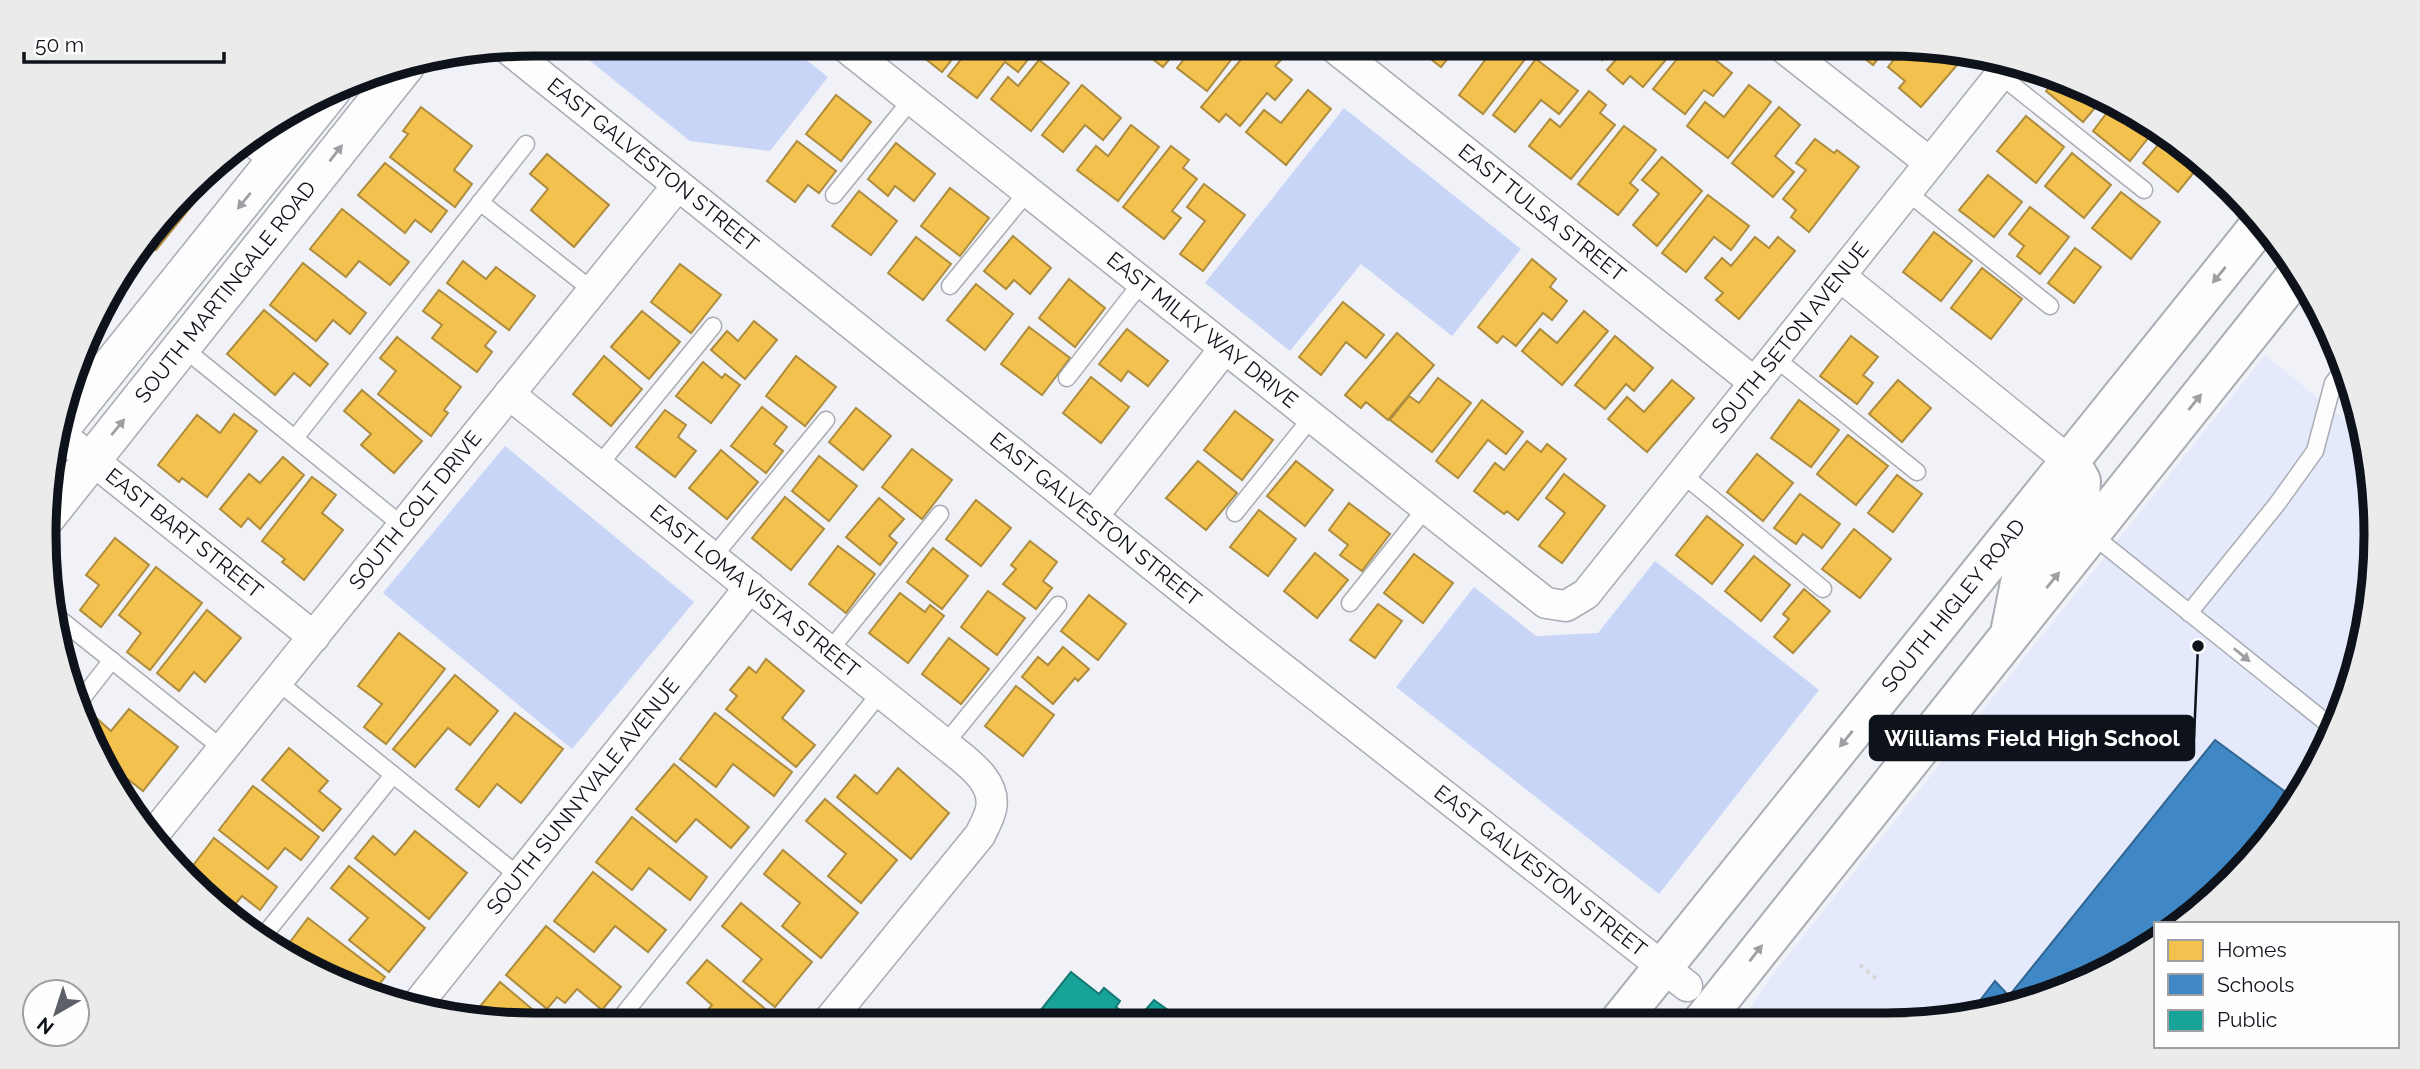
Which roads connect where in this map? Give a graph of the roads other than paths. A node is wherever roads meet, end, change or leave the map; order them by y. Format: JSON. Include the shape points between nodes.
{"nodes":[{"id":1,"x":857,"y":56,"type":"edge"},
{"id":2,"x":1345,"y":56,"type":"edge"},
{"id":3,"x":1794,"y":56,"type":"edge"},
{"id":4,"x":518,"y":57,"type":"edge"},
{"id":5,"x":2003,"y":71,"type":"edge"},
{"id":6,"x":2007,"y":72,"type":"edge"},
{"id":7,"x":397,"y":76,"type":"edge"},
{"id":8,"x":912,"y":99,"type":"junction"},
{"id":9,"x":300,"y":117,"type":"edge"},
{"id":10,"x":526,"y":144,"type":"dead end"},
{"id":11,"x":263,"y":149,"type":"edge"},
{"id":12,"x":1930,"y":163,"type":"junction"},
{"id":13,"x":678,"y":185,"type":"junction"},
{"id":14,"x":2144,"y":190,"type":"dead end"},
{"id":15,"x":1028,"y":191,"type":"junction"},
{"id":16,"x":1907,"y":192,"type":"junction"},
{"id":17,"x":834,"y":195,"type":"dead end"},
{"id":18,"x":480,"y":202,"type":"junction"},
{"id":19,"x":2255,"y":231,"type":"edge"},
{"id":20,"x":1840,"y":276,"type":"junction"},
{"id":21,"x":1142,"y":282,"type":"junction"},
{"id":22,"x":2291,"y":282,"type":"edge"},
{"id":23,"x":950,"y":286,"type":"dead end"},
{"id":24,"x":592,"y":290,"type":"junction"},
{"id":25,"x":2050,"y":306,"type":"dead end"},
{"id":26,"x":712,"y":326,"type":"dead end"},
{"id":27,"x":181,"y":347,"type":"junction"},
{"id":28,"x":1225,"y":348,"type":"junction"},
{"id":29,"x":1774,"y":358,"type":"junction"},
{"id":30,"x":2338,"y":377,"type":"edge"},
{"id":31,"x":1067,"y":378,"type":"dead end"},
{"id":32,"x":1755,"y":383,"type":"junction"},
{"id":33,"x":509,"y":394,"type":"junction"},
{"id":34,"x":72,"y":412,"type":"edge"},
{"id":35,"x":1312,"y":418,"type":"junction"},
{"id":36,"x":826,"y":419,"type":"dead end"},
{"id":37,"x":295,"y":439,"type":"junction"},
{"id":38,"x":65,"y":441,"type":"edge"},
{"id":39,"x":92,"y":460,"type":"junction"},
{"id":40,"x":2070,"y":461,"type":"junction"},
{"id":41,"x":599,"y":465,"type":"junction"},
{"id":42,"x":1917,"y":472,"type":"dead end"},
{"id":43,"x":1682,"y":474,"type":"junction"},
{"id":44,"x":57,"y":504,"type":"edge"},
{"id":45,"x":1426,"y":508,"type":"junction"},
{"id":46,"x":1235,"y":513,"type":"dead end"},
{"id":47,"x":940,"y":514,"type":"dead end"},
{"id":48,"x":1093,"y":516,"type":"junction"},
{"id":49,"x":403,"y":526,"type":"junction"},
{"id":50,"x":2090,"y":533,"type":"junction"},
{"id":51,"x":713,"y":557,"type":"junction"},
{"id":52,"x":750,"y":587,"type":"junction"},
{"id":53,"x":1823,"y":589,"type":"dead end"},
{"id":54,"x":1350,"y":603,"type":"dead end"},
{"id":55,"x":1058,"y":605,"type":"dead end"},
{"id":56,"x":1566,"y":606,"type":"joint"},
{"id":57,"x":2189,"y":613,"type":"junction"},
{"id":58,"x":64,"y":622,"type":"edge"},
{"id":59,"x":2010,"y":633,"type":"junction"},
{"id":60,"x":314,"y":637,"type":"junction"},
{"id":61,"x":830,"y":650,"type":"junction"},
{"id":62,"x":113,"y":660,"type":"junction"},
{"id":63,"x":278,"y":682,"type":"junction"},
{"id":64,"x":881,"y":692,"type":"junction"},
{"id":65,"x":84,"y":696,"type":"edge"},
{"id":66,"x":2326,"y":722,"type":"edge"},
{"id":67,"x":945,"y":744,"type":"junction"},
{"id":68,"x":223,"y":749,"type":"junction"},
{"id":69,"x":393,"y":775,"type":"junction"},
{"id":70,"x":158,"y":829,"type":"edge"},
{"id":71,"x":519,"y":876,"type":"junction"},
{"id":72,"x":267,"y":931,"type":"edge"},
{"id":73,"x":1675,"y":977,"type":"junction"},
{"id":74,"x":420,"y":999,"type":"edge"},
{"id":75,"x":625,"y":1013,"type":"edge"},
{"id":76,"x":835,"y":1013,"type":"edge"},
{"id":77,"x":1630,"y":1013,"type":"edge"},
{"id":78,"x":1709,"y":1013,"type":"edge"}],
"edges":[{"from":1,"to":8,"type":"street","name":"EAST MILKY WAY DRIVE"},
{"from":2,"to":32,"type":"street","name":"EAST TULSA STREET"},
{"from":3,"to":12,"type":"street"},
{"from":4,"to":13,"type":"street","name":"EAST GALVESTON STREET"},
{"from":5,"to":12,"type":"street","name":"SOUTH SETON AVENUE"},
{"from":6,"to":14,"type":"lane"},
{"from":27,"to":7,"type":"street","name":"SOUTH MARTINGALE ROAD","one_way":true},
{"from":8,"to":15,"type":"street","name":"EAST MILKY WAY DRIVE"},
{"from":8,"to":17,"type":"lane"},
{"from":9,"to":11,"type":"street","name":"SOUTH MARTINGALE ROAD"},
{"from":10,"to":18,"type":"lane"},
{"from":11,"to":34,"type":"street","name":"SOUTH MARTINGALE ROAD","one_way":true},
{"from":12,"to":16,"type":"street","name":"SOUTH SETON AVENUE"},
{"from":13,"to":24,"type":"street","name":"SOUTH COLT DRIVE"},
{"from":13,"to":48,"type":"street","name":"EAST GALVESTON STREET"},
{"from":15,"to":21,"type":"street","name":"EAST MILKY WAY DRIVE"},
{"from":15,"to":23,"type":"lane"},
{"from":16,"to":20,"type":"street","name":"SOUTH SETON AVENUE"},
{"from":16,"to":25,"type":"lane"},
{"from":18,"to":24,"type":"lane"},
{"from":18,"to":37,"type":"lane"},
{"from":19,"to":40,"type":"main road","name":"SOUTH HIGLEY ROAD","one_way":true},
{"from":20,"to":29,"type":"street","name":"SOUTH SETON AVENUE"},
{"from":20,"to":40,"type":"street"},
{"from":21,"to":28,"type":"street","name":"EAST MILKY WAY DRIVE"},
{"from":21,"to":31,"type":"lane"},
{"from":50,"to":22,"type":"main road","one_way":true},
{"from":24,"to":33,"type":"street","name":"SOUTH COLT DRIVE"},
{"from":26,"to":41,"type":"lane"},
{"from":27,"to":37,"type":"lane"},
{"from":39,"to":27,"type":"street","name":"SOUTH MARTINGALE ROAD","one_way":true},
{"from":28,"to":35,"type":"street","name":"EAST MILKY WAY DRIVE"},
{"from":28,"to":48,"type":"street"},
{"from":29,"to":32,"type":"street","name":"SOUTH SETON AVENUE"},
{"from":29,"to":42,"type":"lane"},
{"from":30,"to":57,"type":"lane","via":[[2315,451]]},
{"from":32,"to":43,"type":"street","name":"SOUTH SETON AVENUE"},
{"from":33,"to":41,"type":"street","name":"EAST LOMA VISTA STREET"},
{"from":33,"to":49,"type":"street","name":"SOUTH COLT DRIVE"},
{"from":35,"to":45,"type":"street","name":"EAST MILKY WAY DRIVE"},
{"from":35,"to":46,"type":"lane"},
{"from":36,"to":51,"type":"lane"},
{"from":37,"to":49,"type":"lane"},
{"from":38,"to":39,"type":"street","name":"EAST BART STREET"},
{"from":39,"to":44,"type":"street","name":"SOUTH MARTINGALE ROAD"},
{"from":39,"to":60,"type":"street","name":"EAST BART STREET"},
{"from":40,"to":59,"type":"main road","via":[[2081,481],[2080,496],[2022,573]]},
{"from":40,"to":73,"type":"main road","name":"SOUTH HIGLEY ROAD","one_way":true},
{"from":41,"to":51,"type":"street","name":"EAST LOMA VISTA STREET"},
{"from":43,"to":53,"type":"lane"},
{"from":43,"to":56,"type":"street","name":"SOUTH SETON AVENUE","via":[[1586,594]]},
{"from":45,"to":54,"type":"lane"},
{"from":45,"to":56,"type":"street","name":"EAST MILKY WAY DRIVE","via":[[1546,603]]},
{"from":47,"to":61,"type":"lane"},
{"from":48,"to":73,"type":"street","name":"EAST GALVESTON STREET"},
{"from":49,"to":60,"type":"street","name":"SOUTH COLT DRIVE"},
{"from":50,"to":57,"type":"lane"},
{"from":59,"to":50,"type":"main road","one_way":true},
{"from":51,"to":52,"type":"street","name":"EAST LOMA VISTA STREET"},
{"from":52,"to":61,"type":"street","name":"EAST LOMA VISTA STREET"},
{"from":52,"to":71,"type":"street","name":"SOUTH SUNNYVALE AVENUE"},
{"from":55,"to":67,"type":"lane"},
{"from":57,"to":66,"type":"lane","one_way":true},
{"from":58,"to":62,"type":"lane"},
{"from":78,"to":59,"type":"main road","one_way":true},
{"from":60,"to":63,"type":"street","name":"SOUTH COLT DRIVE"},
{"from":61,"to":64,"type":"street","name":"EAST LOMA VISTA STREET"},
{"from":62,"to":65,"type":"lane"},
{"from":62,"to":68,"type":"lane"},
{"from":63,"to":68,"type":"street","name":"SOUTH COLT DRIVE"},
{"from":63,"to":69,"type":"lane"},
{"from":64,"to":67,"type":"street","name":"EAST LOMA VISTA STREET"},
{"from":64,"to":75,"type":"lane"},
{"from":67,"to":76,"type":"street","name":"EAST LOMA VISTA STREET","via":[[986,783],[991,811],[980,835]]},
{"from":68,"to":70,"type":"street","name":"SOUTH COLT DRIVE"},
{"from":69,"to":71,"type":"lane"},
{"from":69,"to":72,"type":"lane"},
{"from":71,"to":74,"type":"street","name":"SOUTH SUNNYVALE AVENUE"},
{"from":73,"to":77,"type":"main road","name":"SOUTH HIGLEY ROAD"}]}
